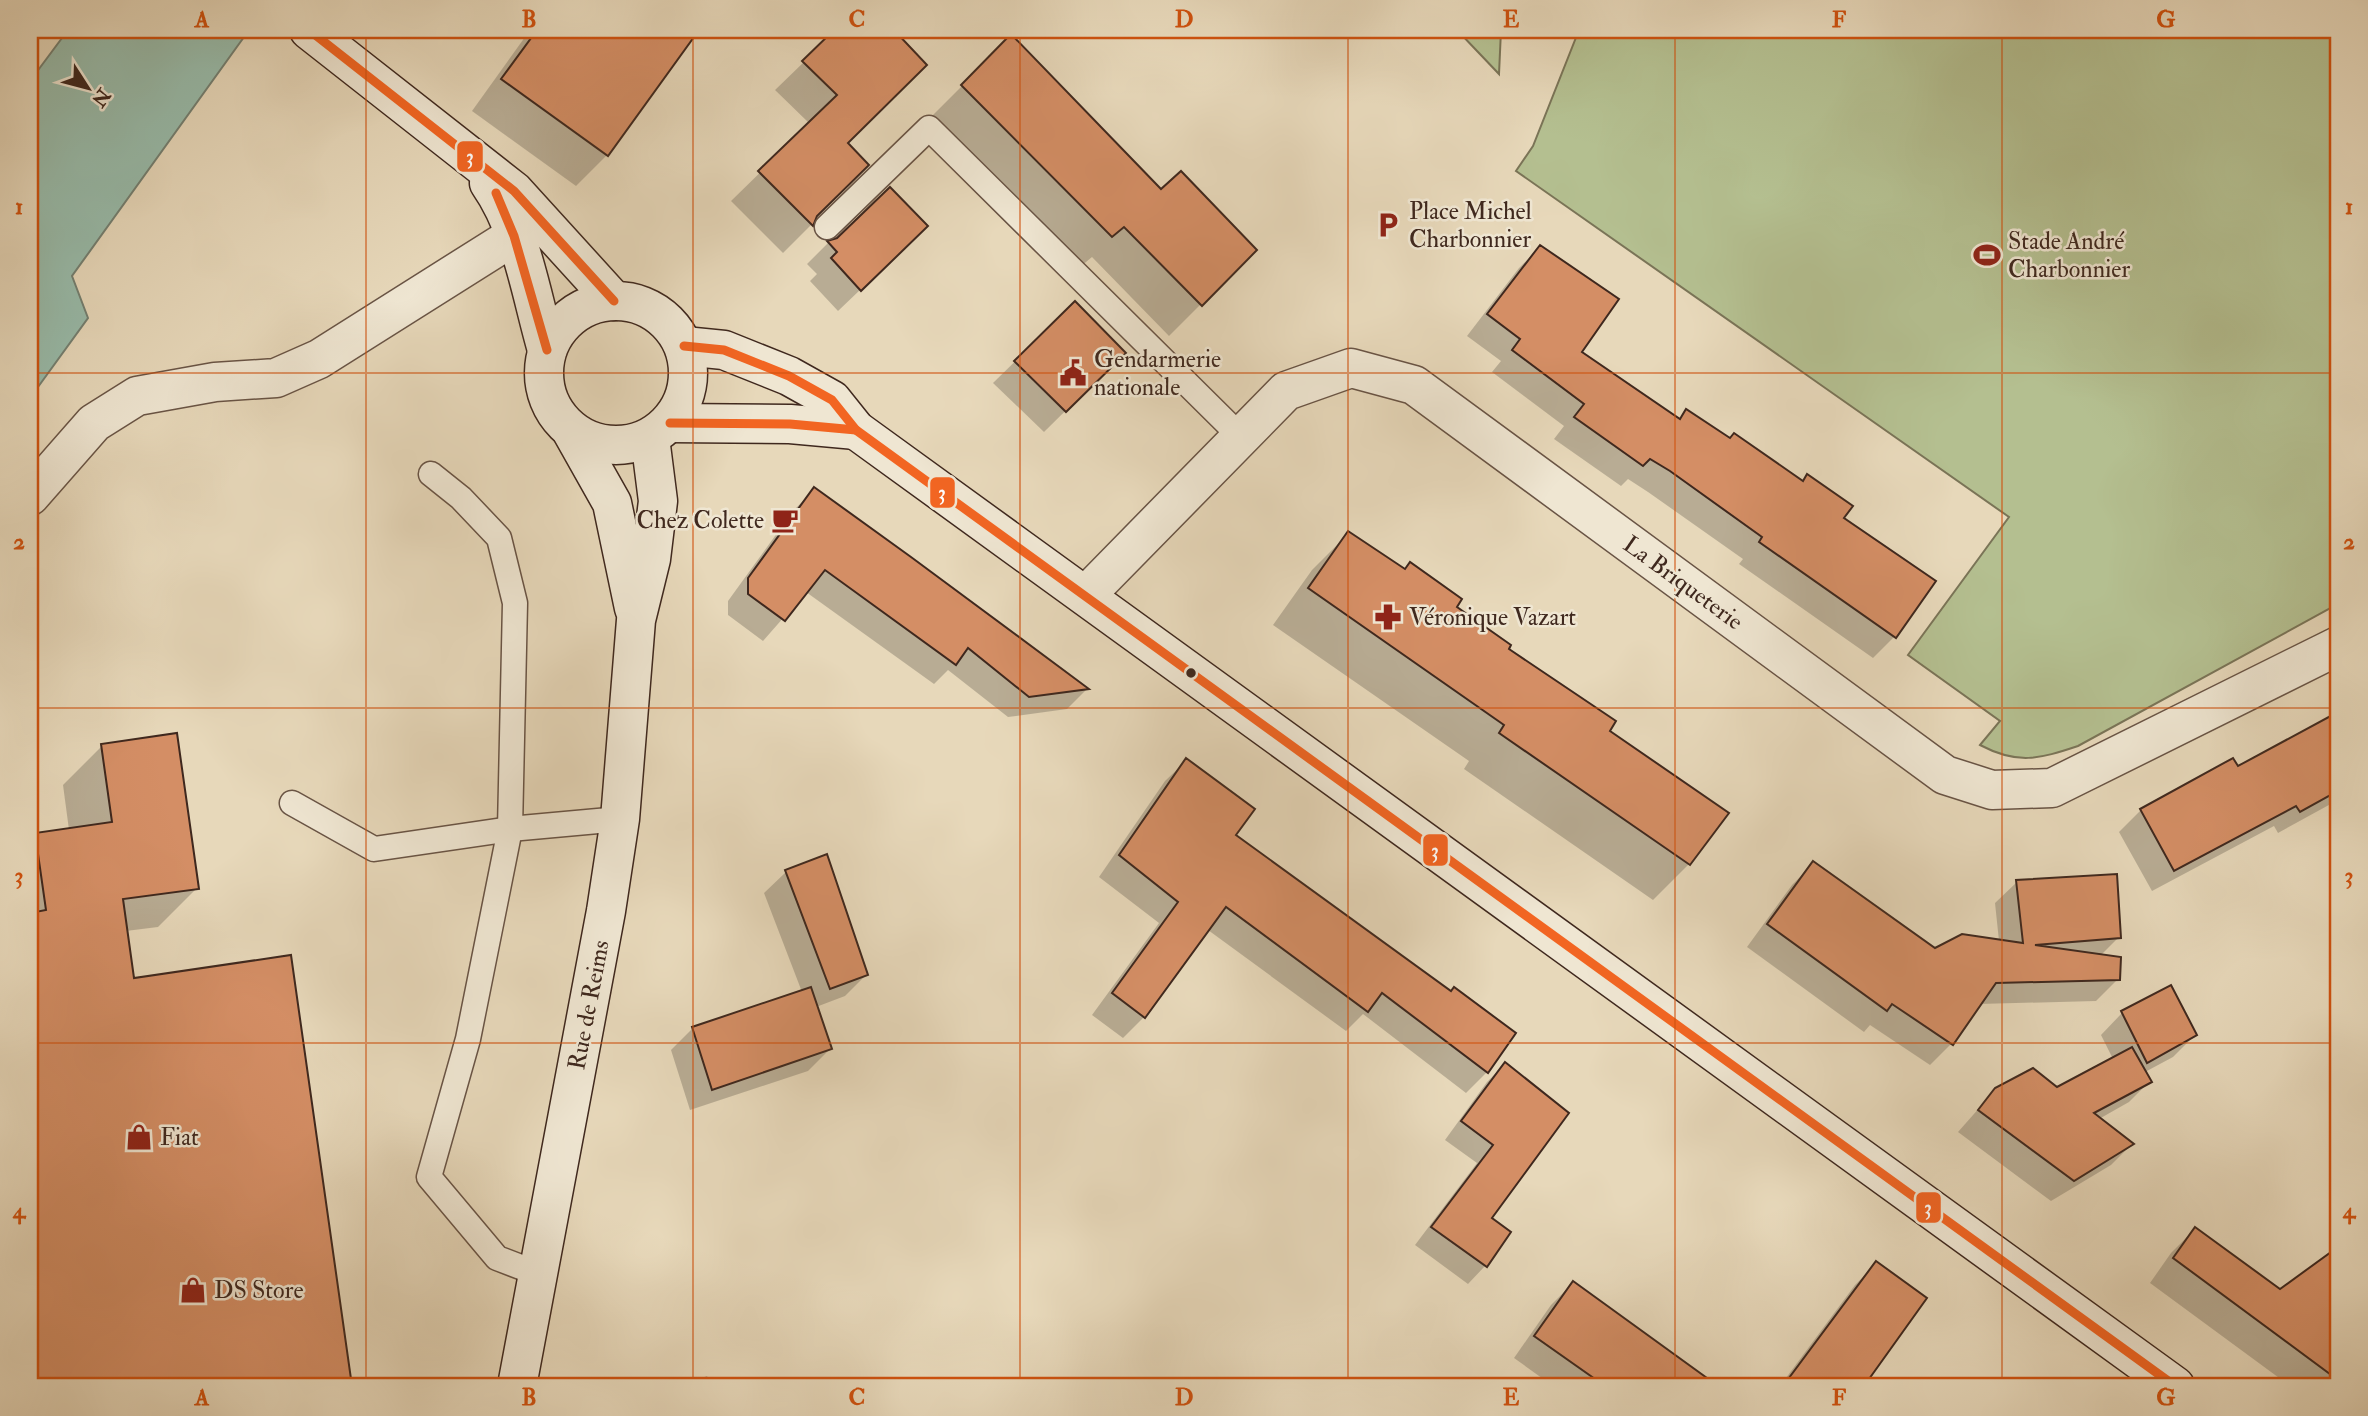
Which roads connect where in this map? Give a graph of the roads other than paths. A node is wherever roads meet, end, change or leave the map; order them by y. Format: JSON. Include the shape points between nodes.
{"nodes":[{"id":1,"x":309,"y":30,"type":"edge"},
{"id":2,"x":471,"y":155,"type":"junction"},
{"id":3,"x":827,"y":227,"type":"dead end"},
{"id":4,"x":514,"y":236,"type":"junction"},
{"id":5,"x":614,"y":301,"type":"junction"},
{"id":6,"x":684,"y":346,"type":"junction"},
{"id":7,"x":547,"y":350,"type":"junction"},
{"id":8,"x":856,"y":429,"type":"junction"},
{"id":9,"x":660,"y":430,"type":"junction"},
{"id":10,"x":572,"y":432,"type":"junction"},
{"id":11,"x":1241,"y":437,"type":"junction"},
{"id":12,"x":431,"y":474,"type":"dead end"},
{"id":13,"x":30,"y":496,"type":"edge"},
{"id":14,"x":1086,"y":595,"type":"junction"},
{"id":15,"x":636,"y":620,"type":"junction"},
{"id":16,"x":2338,"y":646,"type":"edge"},
{"id":17,"x":292,"y":803,"type":"dead end"},
{"id":18,"x":620,"y":819,"type":"junction"},
{"id":19,"x":510,"y":829,"type":"junction"},
{"id":20,"x":539,"y":1274,"type":"junction"},
{"id":21,"x":517,"y":1386,"type":"edge"},
{"id":22,"x":2175,"y":1386,"type":"edge"}],
"edges":[{"from":1,"to":2,"type":"main road"},
{"from":2,"to":4,"type":"main road","via":[[499,197]]},
{"from":2,"to":5,"type":"main road","via":[[514,191]]},
{"from":3,"to":11,"type":"lane","via":[[929,128]]},
{"from":4,"to":7,"type":"main road"},
{"from":4,"to":13,"type":"main road","via":[[319,359],[276,378],[215,382],[137,396],[94,423]]},
{"from":5,"to":6,"type":"main road","via":[[643,305],[667,321]]},
{"from":5,"to":7,"type":"main road","via":[[586,307],[562,325]]},
{"from":6,"to":8,"type":"main road","via":[[724,350],[789,376],[832,400]]},
{"from":6,"to":9,"type":"main road","via":[[689,372],[685,399]]},
{"from":7,"to":10,"type":"main road","via":[[544,380],[553,409]]},
{"from":8,"to":9,"type":"main road","via":[[790,424]]},
{"from":8,"to":14,"type":"main road"},
{"from":9,"to":10,"type":"main road","via":[[624,446],[596,444]]},
{"from":9,"to":15,"type":"main road","name":"Rue de Reims","via":[[651,559]]},
{"from":10,"to":15,"type":"main road","name":"Rue de Reims","via":[[612,503]]},
{"from":11,"to":14,"type":"main road","name":"La Briqueterie"},
{"from":11,"to":16,"type":"main road","name":"La Briqueterie","via":[[1286,391],[1351,368],[1414,385],[1945,775],[1992,790],[2053,789]]},
{"from":12,"to":19,"type":"lane","via":[[499,538],[515,604]]},
{"from":14,"to":22,"type":"main road"},
{"from":15,"to":18,"type":"main road","name":"Rue de Reims"},
{"from":17,"to":19,"type":"lane","via":[[374,849]]},
{"from":18,"to":19,"type":"lane"},
{"from":18,"to":20,"type":"main road","name":"Rue de Reims"},
{"from":19,"to":20,"type":"lane","via":[[468,1039],[429,1177],[497,1258]]},
{"from":20,"to":21,"type":"main road","name":"Rue de Reims"}]}
